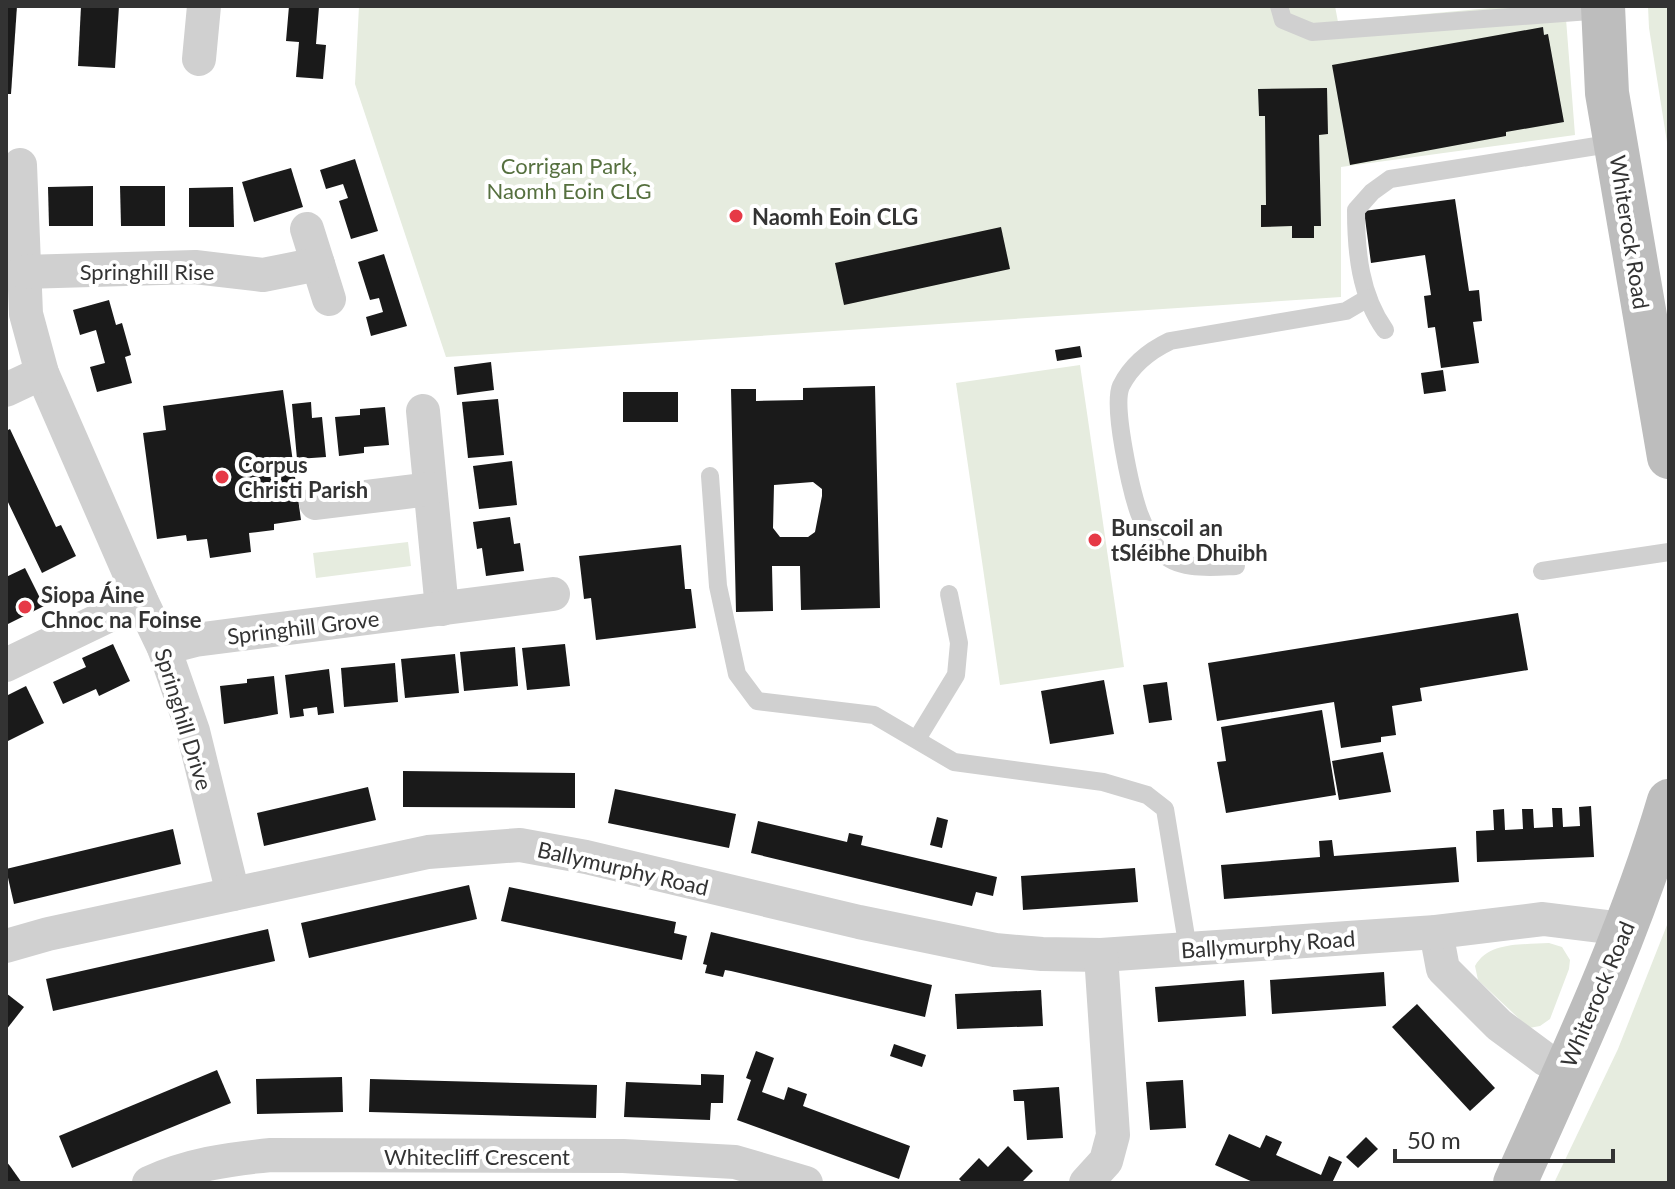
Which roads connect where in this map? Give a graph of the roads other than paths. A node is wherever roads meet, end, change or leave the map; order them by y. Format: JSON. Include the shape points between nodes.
{"nodes":[{"id":1,"x":204,"y":6,"type":"edge"},
{"id":2,"x":1279,"y":6,"type":"edge"},
{"id":3,"x":1603,"y":8,"type":"edge"},
{"id":4,"x":199,"y":59,"type":"dead end"},
{"id":5,"x":1615,"y":143,"type":"junction"},
{"id":6,"x":15,"y":177,"type":"edge"},
{"id":7,"x":307,"y":229,"type":"dead end"},
{"id":8,"x":318,"y":264,"type":"junction"},
{"id":9,"x":23,"y":272,"type":"junction"},
{"id":10,"x":1368,"y":298,"type":"junction"},
{"id":11,"x":329,"y":299,"type":"dead end"},
{"id":12,"x":1385,"y":330,"type":"dead end"},
{"id":13,"x":42,"y":373,"type":"junction"},
{"id":14,"x":6,"y":390,"type":"edge"},
{"id":15,"x":423,"y":411,"type":"dead end"},
{"id":16,"x":1669,"y":457,"type":"edge"},
{"id":17,"x":710,"y":476,"type":"dead end"},
{"id":18,"x":430,"y":489,"type":"junction"},
{"id":19,"x":316,"y":503,"type":"dead end"},
{"id":20,"x":1669,"y":552,"type":"edge"},
{"id":21,"x":1236,"y":566,"type":"dead end"},
{"id":22,"x":1542,"y":571,"type":"dead end"},
{"id":23,"x":553,"y":594,"type":"dead end"},
{"id":24,"x":949,"y":594,"type":"dead end"},
{"id":25,"x":141,"y":600,"type":"junction"},
{"id":26,"x":442,"y":609,"type":"junction"},
{"id":27,"x":164,"y":648,"type":"junction"},
{"id":28,"x":6,"y":665,"type":"edge"},
{"id":29,"x":917,"y":739,"type":"junction"},
{"id":30,"x":1669,"y":801,"type":"edge"},
{"id":31,"x":233,"y":894,"type":"junction"},
{"id":32,"x":1624,"y":929,"type":"junction"},
{"id":33,"x":1436,"y":932,"type":"junction"},
{"id":34,"x":6,"y":946,"type":"edge"},
{"id":35,"x":1188,"y":949,"type":"junction"},
{"id":36,"x":1101,"y":955,"type":"junction"},
{"id":37,"x":1565,"y":1070,"type":"junction"},
{"id":38,"x":149,"y":1183,"type":"edge"},
{"id":39,"x":806,"y":1183,"type":"edge"},
{"id":40,"x":1086,"y":1183,"type":"edge"},
{"id":41,"x":1515,"y":1183,"type":"edge"}],
"edges":[{"from":1,"to":4,"type":"street"},
{"from":2,"to":3,"type":"lane","via":[[1283,20],[1312,32]]},
{"from":3,"to":5,"type":"street","name":"Whiterock Road"},
{"from":5,"to":10,"type":"lane","via":[[1390,179],[1356,210],[1356,241]]},
{"from":5,"to":16,"type":"street","name":"Whiterock Road"},
{"from":6,"to":9,"type":"street","name":"Springhill Drive"},
{"from":7,"to":8,"type":"street"},
{"from":8,"to":9,"type":"street","name":"Springhill Rise","via":[[263,275],[195,267]]},
{"from":8,"to":11,"type":"street"},
{"from":9,"to":13,"type":"street","name":"Springhill Drive","via":[[26,314]]},
{"from":10,"to":12,"type":"lane"},
{"from":10,"to":21,"type":"lane","via":[[1346,311],[1170,341],[1148,352],[1120,389],[1121,435],[1139,515],[1160,552],[1201,568]]},
{"from":13,"to":14,"type":"street"},
{"from":13,"to":25,"type":"street","name":"Springhill Drive"},
{"from":15,"to":18,"type":"street"},
{"from":17,"to":29,"type":"lane","via":[[718,586],[737,674],[757,701],[874,715]]},
{"from":18,"to":19,"type":"street"},
{"from":18,"to":26,"type":"street"},
{"from":20,"to":22,"type":"lane"},
{"from":23,"to":26,"type":"street","name":"Springhill Grove"},
{"from":24,"to":29,"type":"lane","via":[[959,643],[956,675]]},
{"from":25,"to":27,"type":"street","name":"Springhill Drive"},
{"from":25,"to":28,"type":"street"},
{"from":26,"to":27,"type":"street","name":"Springhill Grove"},
{"from":27,"to":31,"type":"street","name":"Springhill Drive","via":[[193,731]]},
{"from":29,"to":35,"type":"lane","via":[[954,762],[1103,782],[1147,795],[1165,809]]},
{"from":30,"to":32,"type":"street","name":"Whiterock Road"},
{"from":31,"to":34,"type":"street","name":"Ballymurphy Road"},
{"from":31,"to":36,"type":"street","name":"Ballymurphy Road","via":[[428,852],[520,845],[995,950]]},
{"from":32,"to":33,"type":"street","name":"Ballymurphy Road","via":[[1543,919]]},
{"from":32,"to":37,"type":"street","name":"Whiterock Road"},
{"from":33,"to":35,"type":"street","name":"Ballymurphy Road"},
{"from":33,"to":37,"type":"street","via":[[1443,969],[1499,1025]]},
{"from":35,"to":36,"type":"street","name":"Ballymurphy Road"},
{"from":36,"to":40,"type":"street","via":[[1113,1135],[1106,1161]]},
{"from":37,"to":41,"type":"street","name":"Whiterock Road"},
{"from":38,"to":39,"type":"street","name":"Whitecliff Crescent","via":[[222,1159],[303,1155],[623,1156],[735,1162]]}]}
